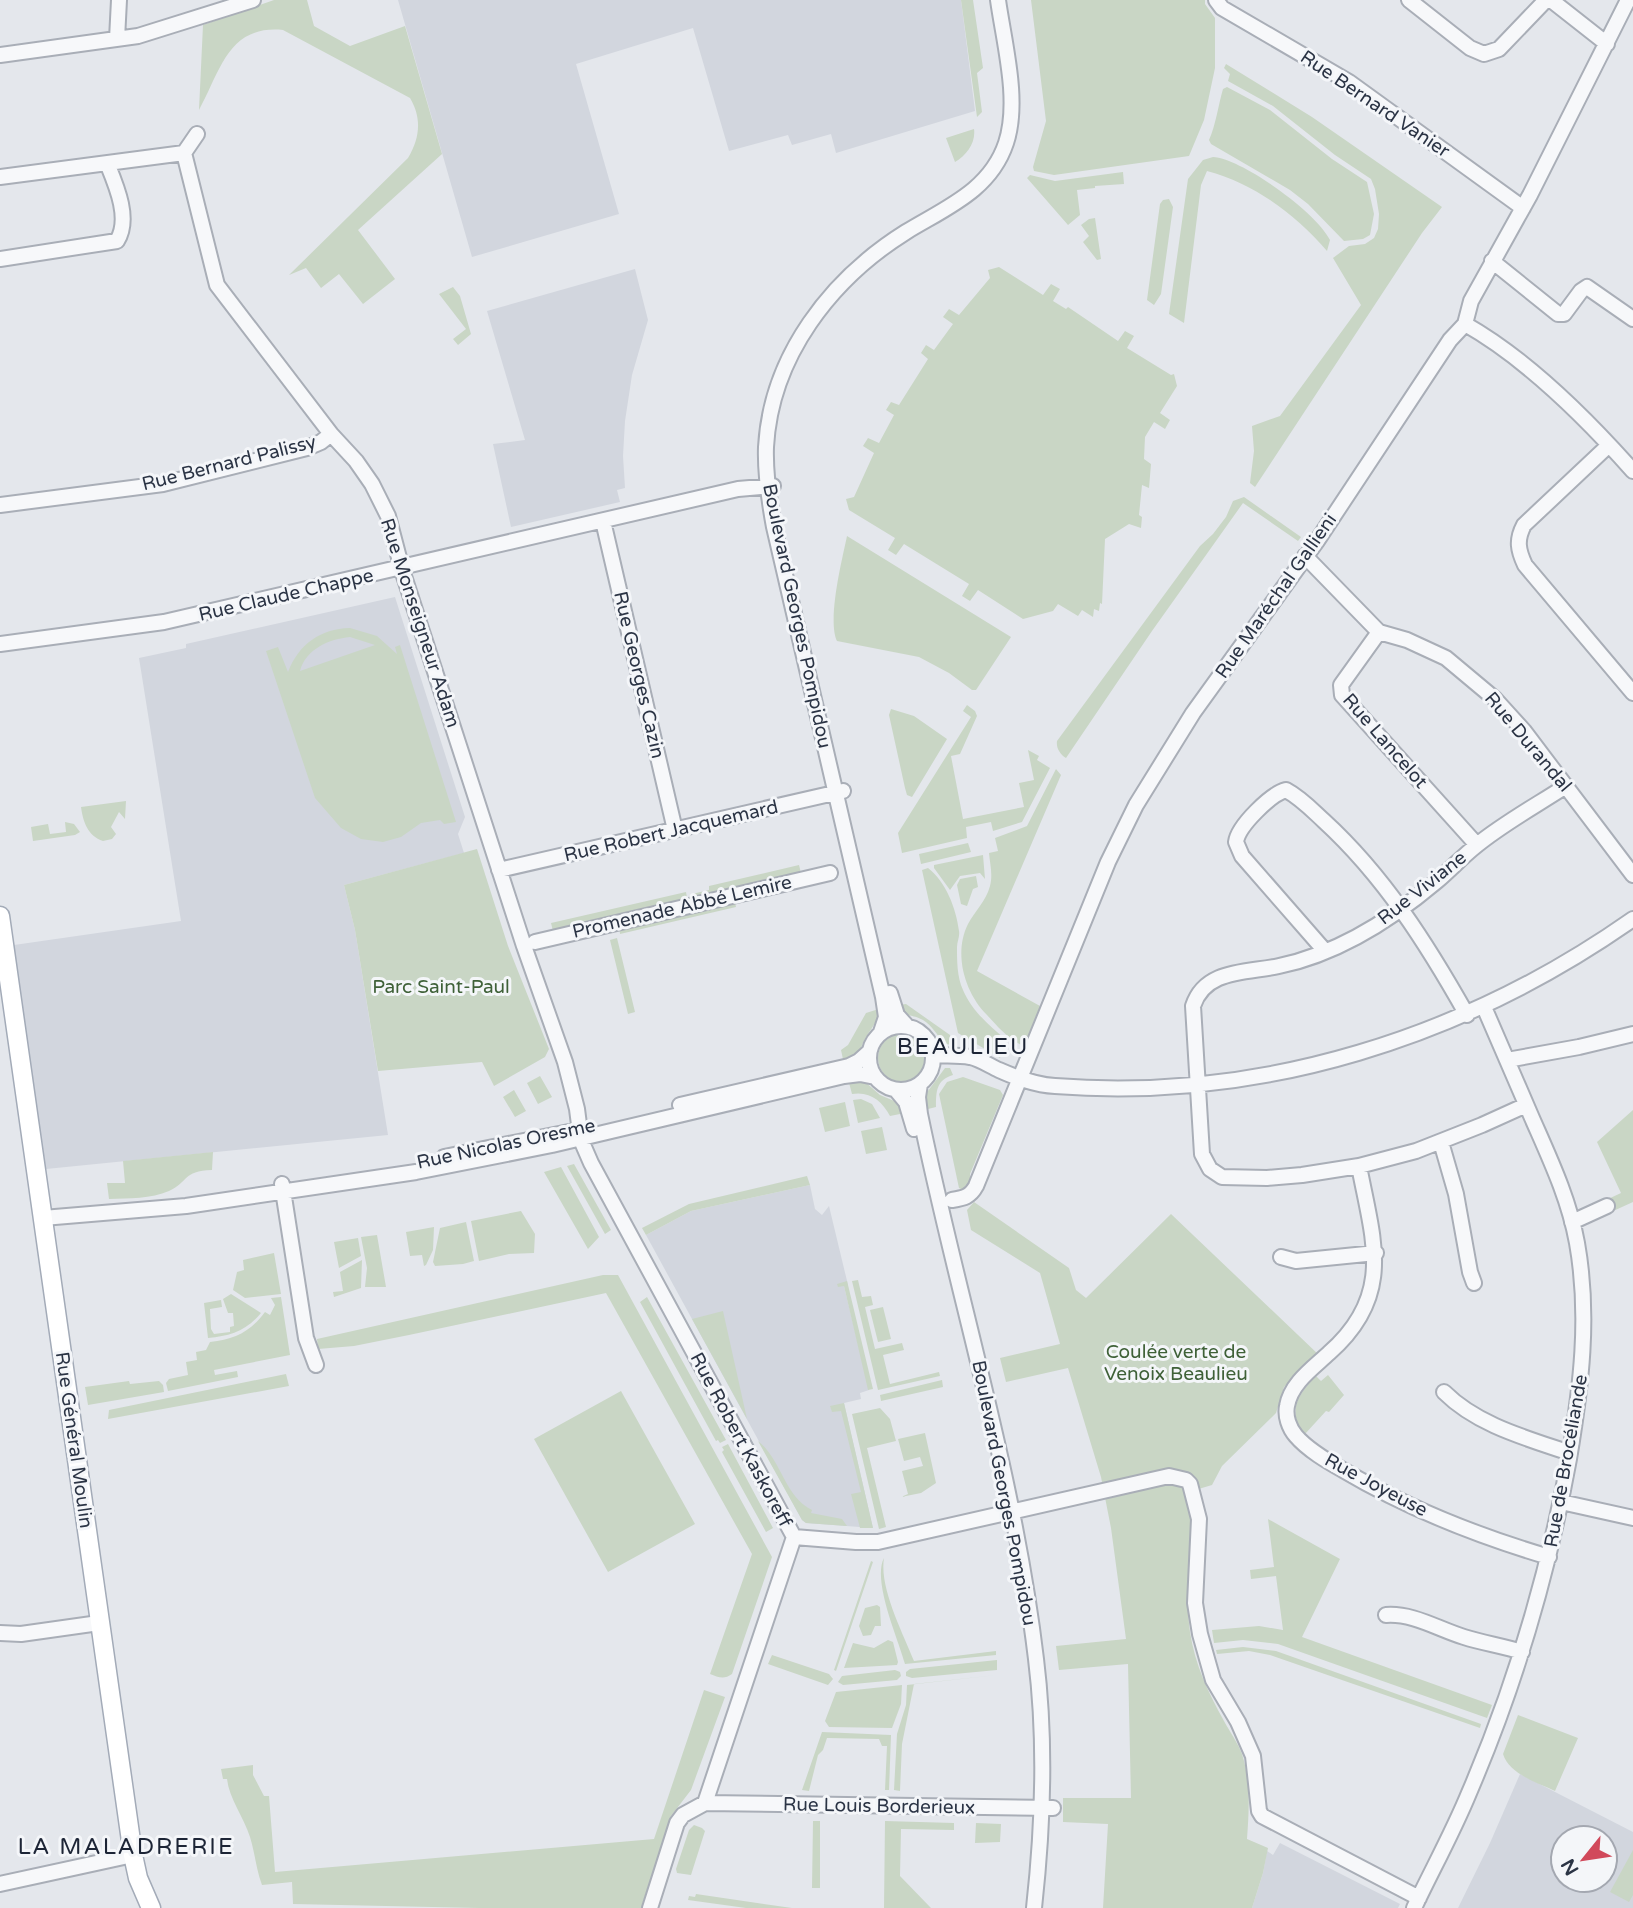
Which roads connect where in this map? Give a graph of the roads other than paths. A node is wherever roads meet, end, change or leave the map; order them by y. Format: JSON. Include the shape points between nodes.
{"nodes":[{"id":1,"x":119,"y":0,"type":"edge"},
{"id":2,"x":253,"y":0,"type":"edge"},
{"id":3,"x":998,"y":0,"type":"edge"},
{"id":4,"x":1007,"y":0,"type":"edge"},
{"id":5,"x":1409,"y":0,"type":"edge"},
{"id":6,"x":1549,"y":0,"type":"edge"},
{"id":7,"x":1628,"y":0,"type":"edge"},
{"id":8,"x":232,"y":4,"type":"edge"},
{"id":9,"x":1219,"y":4,"type":"edge"},
{"id":10,"x":117,"y":39,"type":"junction"},
{"id":11,"x":1607,"y":44,"type":"junction"},
{"id":12,"x":0,"y":55,"type":"edge"},
{"id":13,"x":197,"y":135,"type":"dead end"},
{"id":14,"x":184,"y":153,"type":"junction"},
{"id":15,"x":107,"y":163,"type":"junction"},
{"id":16,"x":0,"y":177,"type":"edge"},
{"id":17,"x":1523,"y":208,"type":"junction"},
{"id":18,"x":0,"y":259,"type":"edge"},
{"id":19,"x":1492,"y":261,"type":"junction"},
{"id":20,"x":1633,"y":319,"type":"edge"},
{"id":21,"x":1465,"y":324,"type":"junction"},
{"id":22,"x":331,"y":434,"type":"junction"},
{"id":23,"x":1609,"y":445,"type":"junction"},
{"id":24,"x":1633,"y":471,"type":"edge"},
{"id":25,"x":770,"y":486,"type":"junction"},
{"id":26,"x":0,"y":505,"type":"edge"},
{"id":27,"x":603,"y":521,"type":"junction"},
{"id":28,"x":1306,"y":556,"type":"junction"},
{"id":29,"x":402,"y":568,"type":"junction"},
{"id":30,"x":1379,"y":632,"type":"junction"},
{"id":31,"x":0,"y":644,"type":"edge"},
{"id":32,"x":1633,"y":694,"type":"edge"},
{"id":33,"x":1566,"y":786,"type":"junction"},
{"id":34,"x":840,"y":792,"type":"junction"},
{"id":35,"x":674,"y":830,"type":"junction"},
{"id":36,"x":1477,"y":845,"type":"junction"},
{"id":37,"x":499,"y":870,"type":"junction"},
{"id":38,"x":830,"y":873,"type":"dead end"},
{"id":39,"x":1633,"y":875,"type":"edge"},
{"id":40,"x":1402,"y":909,"type":"junction"},
{"id":41,"x":0,"y":916,"type":"edge"},
{"id":42,"x":1633,"y":919,"type":"edge"},
{"id":43,"x":535,"y":942,"type":"dead end"},
{"id":44,"x":1325,"y":951,"type":"junction"},
{"id":45,"x":4,"y":969,"type":"edge"},
{"id":46,"x":1484,"y":1007,"type":"junction"},
{"id":47,"x":1467,"y":1015,"type":"junction"},
{"id":48,"x":906,"y":1026,"type":"junction"},
{"id":49,"x":881,"y":1032,"type":"junction"},
{"id":50,"x":1633,"y":1034,"type":"edge"},
{"id":51,"x":869,"y":1052,"type":"junction"},
{"id":52,"x":933,"y":1055,"type":"junction"},
{"id":53,"x":1507,"y":1060,"type":"junction"},
{"id":54,"x":875,"y":1077,"type":"junction"},
{"id":55,"x":1019,"y":1079,"type":"junction"},
{"id":56,"x":920,"y":1084,"type":"junction"},
{"id":57,"x":1198,"y":1084,"type":"junction"},
{"id":58,"x":896,"y":1090,"type":"junction"},
{"id":59,"x":1526,"y":1105,"type":"junction"},
{"id":60,"x":581,"y":1133,"type":"junction"},
{"id":61,"x":1441,"y":1142,"type":"junction"},
{"id":62,"x":1359,"y":1166,"type":"junction"},
{"id":63,"x":282,"y":1188,"type":"junction"},
{"id":64,"x":952,"y":1200,"type":"dead end"},
{"id":65,"x":1607,"y":1206,"type":"dead end"},
{"id":66,"x":43,"y":1218,"type":"junction"},
{"id":67,"x":1572,"y":1222,"type":"junction"},
{"id":68,"x":1376,"y":1252,"type":"junction"},
{"id":69,"x":1280,"y":1257,"type":"dead end"},
{"id":70,"x":1474,"y":1283,"type":"dead end"},
{"id":71,"x":316,"y":1365,"type":"dead end"},
{"id":72,"x":1444,"y":1392,"type":"dead end"},
{"id":73,"x":1570,"y":1453,"type":"junction"},
{"id":74,"x":1561,"y":1502,"type":"junction"},
{"id":75,"x":1008,"y":1514,"type":"junction"},
{"id":76,"x":1633,"y":1518,"type":"edge"},
{"id":77,"x":794,"y":1537,"type":"junction"},
{"id":78,"x":1549,"y":1557,"type":"junction"},
{"id":79,"x":1386,"y":1615,"type":"dead end"},
{"id":80,"x":99,"y":1623,"type":"junction"},
{"id":81,"x":0,"y":1633,"type":"edge"},
{"id":82,"x":1522,"y":1652,"type":"junction"},
{"id":83,"x":705,"y":1803,"type":"junction"},
{"id":84,"x":1042,"y":1808,"type":"junction"},
{"id":85,"x":133,"y":1856,"type":"junction"},
{"id":86,"x":0,"y":1884,"type":"edge"},
{"id":87,"x":1417,"y":1903,"type":"edge"},
{"id":88,"x":150,"y":1908,"type":"edge"},
{"id":89,"x":650,"y":1908,"type":"edge"},
{"id":90,"x":1025,"y":1908,"type":"edge"},
{"id":91,"x":1034,"y":1908,"type":"edge"}],
"edges":[{"from":1,"to":10,"type":"street"},
{"from":2,"to":8,"type":"street"},
{"from":3,"to":25,"type":"street","name":"Boulevard Georges Pompidou","via":[[1012,119],[1000,158],[967,197],[862,264],[812,320],[785,366],[774,402],[766,447]]},
{"from":4,"to":25,"type":"street","name":"Boulevard Georges Pompidou","via":[[1020,95],[1019,130],[1010,157],[977,197],[873,264],[836,300],[806,340],[788,380],[774,441]]},
{"from":5,"to":6,"type":"street","via":[[1484,54],[1499,49]]},
{"from":6,"to":11,"type":"street"},
{"from":7,"to":11,"type":"street","name":"Rue Maréchal Gallieni"},
{"from":8,"to":10,"type":"street"},
{"from":9,"to":17,"type":"street","name":"Rue Bernard Vanier","via":[[1349,82]]},
{"from":10,"to":12,"type":"street"},
{"from":11,"to":17,"type":"street","name":"Rue Maréchal Gallieni"},
{"from":13,"to":14,"type":"street"},
{"from":14,"to":15,"type":"street"},
{"from":14,"to":22,"type":"street","name":"Rue Monseigneur Adam","via":[[217,285]]},
{"from":15,"to":16,"type":"street"},
{"from":15,"to":18,"type":"street","via":[[119,198],[122,230],[117,241]]},
{"from":17,"to":19,"type":"street","name":"Rue Maréchal Gallieni"},
{"from":19,"to":20,"type":"street","via":[[1558,314],[1564,314],[1587,287]]},
{"from":19,"to":21,"type":"street","name":"Rue Maréchal Gallieni","via":[[1471,301]]},
{"from":21,"to":23,"type":"street","via":[[1543,381]]},
{"from":21,"to":28,"type":"street","name":"Rue Maréchal Gallieni"},
{"from":22,"to":26,"type":"street","name":"Rue Bernard Palissy","via":[[307,448],[176,481]]},
{"from":22,"to":29,"type":"street","name":"Rue Monseigneur Adam","via":[[356,461],[381,501]]},
{"from":23,"to":24,"type":"street"},
{"from":23,"to":32,"type":"street","via":[[1524,525],[1518,546],[1525,565]]},
{"from":25,"to":27,"type":"street","name":"Rue Claude Chappe","via":[[743,488]]},
{"from":25,"to":34,"type":"street","name":"Boulevard Georges Pompidou"},
{"from":27,"to":29,"type":"street","name":"Rue Claude Chappe"},
{"from":27,"to":35,"type":"street","name":"Rue Georges Cazin"},
{"from":28,"to":30,"type":"street","name":"Rue Durandal"},
{"from":28,"to":55,"type":"street","name":"Rue Maréchal Gallieni","via":[[1193,713],[1136,805]]},
{"from":29,"to":31,"type":"street","name":"Rue Claude Chappe","via":[[164,622]]},
{"from":29,"to":37,"type":"street","name":"Rue Monseigneur Adam"},
{"from":30,"to":33,"type":"street","name":"Rue Durandal","via":[[1426,647],[1463,670],[1509,715]]},
{"from":30,"to":36,"type":"street","name":"Rue Lancelot","via":[[1341,685],[1342,695]]},
{"from":33,"to":36,"type":"street","name":"Rue Viviane"},
{"from":33,"to":39,"type":"street","name":"Rue Durandal"},
{"from":34,"to":35,"type":"street","name":"Rue Robert Jacquemard"},
{"from":34,"to":48,"type":"street","name":"Boulevard Georges Pompidou","via":[[892,1003]]},
{"from":34,"to":49,"type":"street","name":"Boulevard Georges Pompidou","via":[[886,1010]]},
{"from":35,"to":37,"type":"street","name":"Rue Robert Jacquemard"},
{"from":36,"to":40,"type":"street","name":"Rue Viviane"},
{"from":37,"to":60,"type":"street","name":"Rue Monseigneur Adam","via":[[565,1062]]},
{"from":38,"to":43,"type":"street","name":"Promenade Abbé Lemire"},
{"from":40,"to":44,"type":"street","name":"Rue Viviane"},
{"from":40,"to":44,"type":"street","via":[[1350,846],[1299,798],[1286,790],[1276,795],[1240,828],[1236,842],[1242,856]]},
{"from":40,"to":47,"type":"street"},
{"from":41,"to":45,"type":"main road","name":"Rue Général Moulin"},
{"from":42,"to":46,"type":"street"},
{"from":44,"to":57,"type":"street","name":"Rue Viviane","via":[[1222,976],[1204,986],[1193,1006]]},
{"from":45,"to":66,"type":"main road","name":"Rue Général Moulin"},
{"from":46,"to":47,"type":"street"},
{"from":46,"to":53,"type":"street","name":"Rue de Brocéliande"},
{"from":47,"to":57,"type":"street","via":[[1316,1065]]},
{"from":48,"to":49,"type":"street"},
{"from":48,"to":52,"type":"street","via":[[925,1036]]},
{"from":49,"to":51,"type":"street"},
{"from":50,"to":53,"type":"street"},
{"from":51,"to":54,"type":"street"},
{"from":51,"to":60,"type":"street","name":"Rue Nicolas Oresme","via":[[849,1066]]},
{"from":52,"to":55,"type":"street","via":[[972,1058]]},
{"from":52,"to":56,"type":"street","via":[[930,1071]]},
{"from":53,"to":59,"type":"street","name":"Rue de Brocéliande"},
{"from":54,"to":58,"type":"street"},
{"from":54,"to":60,"type":"street","name":"Rue Nicolas Oresme","via":[[844,1076]]},
{"from":55,"to":57,"type":"street","via":[[1065,1087]]},
{"from":55,"to":64,"type":"street","name":"Rue Maréchal Gallieni","via":[[972,1194]]},
{"from":56,"to":58,"type":"street"},
{"from":56,"to":75,"type":"street","name":"Boulevard Georges Pompidou","via":[[920,1114]]},
{"from":57,"to":62,"type":"street","name":"Rue Viviane","via":[[1202,1154],[1216,1174],[1267,1178]]},
{"from":58,"to":75,"type":"street","name":"Boulevard Georges Pompidou","via":[[911,1115]]},
{"from":59,"to":61,"type":"street"},
{"from":59,"to":67,"type":"street","name":"Rue de Brocéliande","via":[[1559,1179]]},
{"from":60,"to":63,"type":"street","name":"Rue Nicolas Oresme"},
{"from":60,"to":77,"type":"street","name":"Rue Robert Kaskoreff","via":[[591,1164]]},
{"from":61,"to":62,"type":"street"},
{"from":61,"to":70,"type":"street"},
{"from":62,"to":68,"type":"street","name":"Rue Joyeuse"},
{"from":63,"to":66,"type":"street","name":"Rue Nicolas Oresme"},
{"from":63,"to":71,"type":"street","via":[[306,1338]]},
{"from":65,"to":67,"type":"street"},
{"from":66,"to":80,"type":"main road","name":"Rue Général Moulin"},
{"from":67,"to":73,"type":"street","name":"Rue de Brocéliande","via":[[1585,1322]]},
{"from":68,"to":69,"type":"street","via":[[1296,1261]]},
{"from":68,"to":78,"type":"street","name":"Rue Joyeuse","via":[[1369,1294],[1354,1326],[1293,1389],[1287,1413],[1291,1429],[1330,1462],[1392,1497],[1471,1531]]},
{"from":72,"to":73,"type":"street","via":[[1476,1418]]},
{"from":73,"to":74,"type":"street","name":"Rue de Brocéliande"},
{"from":74,"to":76,"type":"street"},
{"from":74,"to":78,"type":"street","name":"Rue de Brocéliande"},
{"from":75,"to":77,"type":"street","via":[[878,1542]]},
{"from":75,"to":84,"type":"street","name":"Boulevard Georges Pompidou"},
{"from":75,"to":87,"type":"street","via":[[1169,1476],[1186,1480],[1199,1518],[1195,1603],[1202,1643],[1213,1680],[1253,1756],[1259,1811]]},
{"from":77,"to":83,"type":"street","name":"Rue Robert Kaskoreff"},
{"from":78,"to":82,"type":"street","name":"Rue de Brocéliande"},
{"from":79,"to":82,"type":"street","via":[[1401,1614]]},
{"from":80,"to":81,"type":"street"},
{"from":80,"to":85,"type":"main road","name":"Rue Général Moulin"},
{"from":82,"to":87,"type":"street","name":"Rue de Brocéliande","via":[[1469,1794]]},
{"from":83,"to":84,"type":"street","name":"Rue Louis Borderieux"},
{"from":83,"to":89,"type":"street","via":[[677,1823]]},
{"from":84,"to":90,"type":"street","name":"Boulevard Georges Pompidou"},
{"from":84,"to":91,"type":"street","name":"Boulevard Georges Pompidou"},
{"from":85,"to":86,"type":"street"},
{"from":85,"to":88,"type":"main road","name":"Rue Général Moulin"}]}
